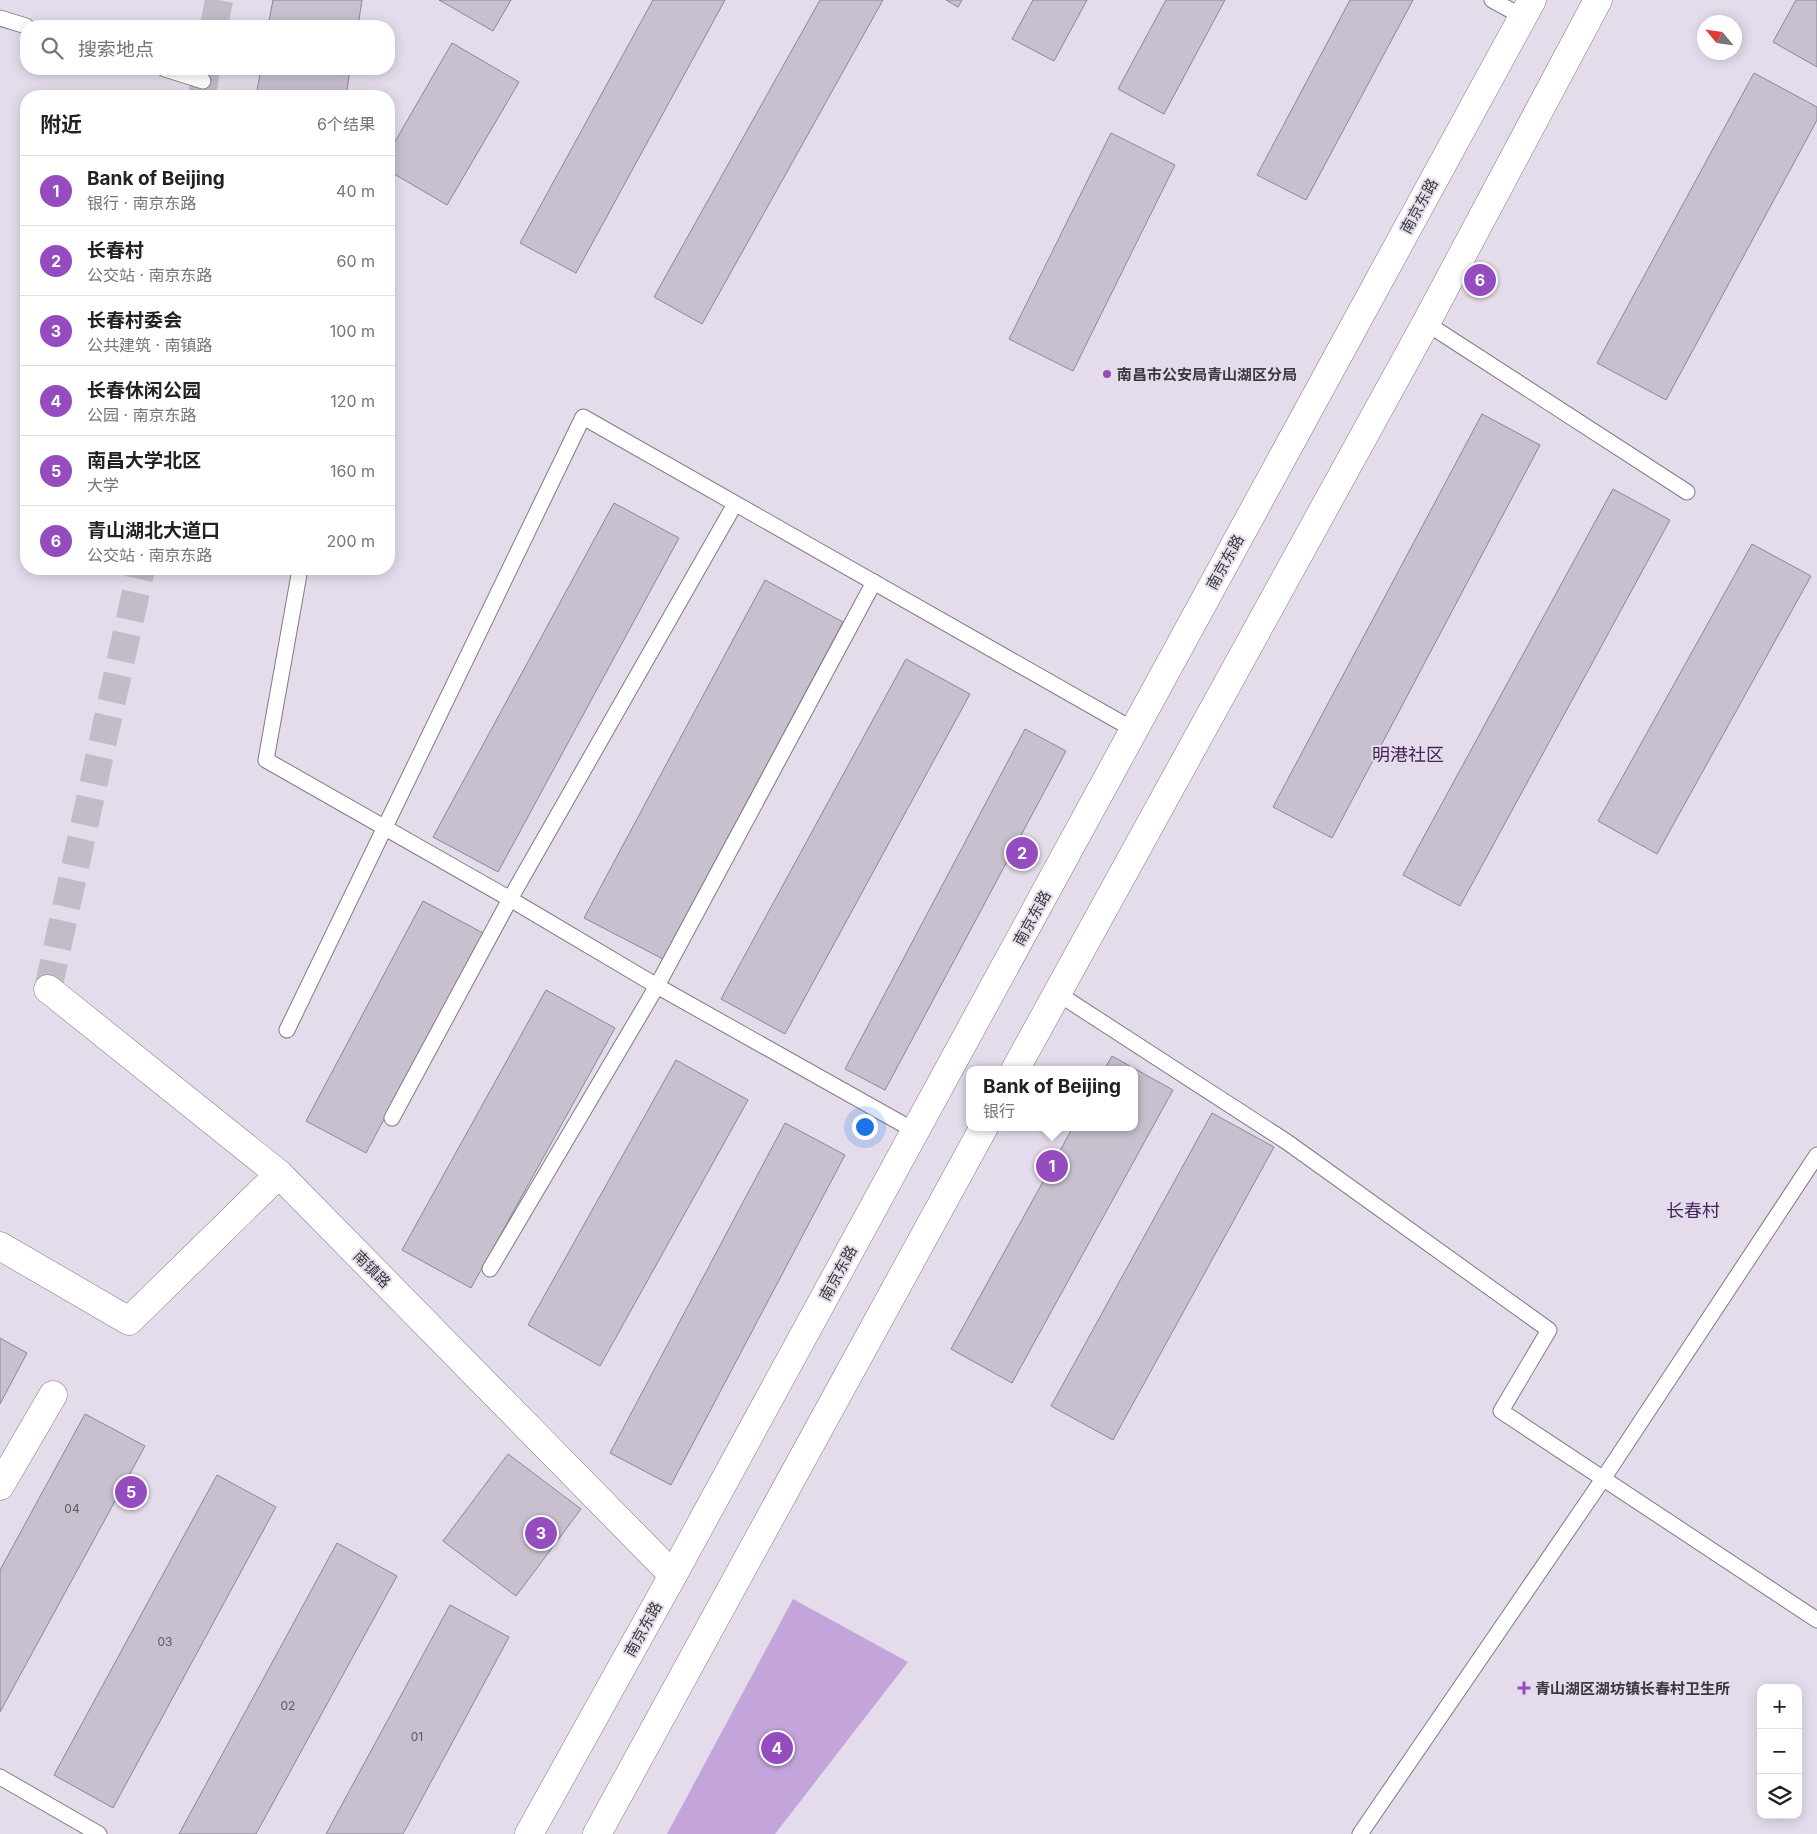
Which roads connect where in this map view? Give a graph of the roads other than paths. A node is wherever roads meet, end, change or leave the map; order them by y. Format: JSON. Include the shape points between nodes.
{"nodes":[{"id":1,"x":1492,"y":0,"type":"edge"},
{"id":2,"x":1598,"y":0,"type":"edge"},
{"id":3,"x":1527,"y":8,"type":"edge"},
{"id":4,"x":0,"y":18,"type":"edge"},
{"id":5,"x":20,"y":24,"type":"edge"},
{"id":6,"x":186,"y":75,"type":"edge"},
{"id":7,"x":204,"y":80,"type":"dead end"},
{"id":8,"x":1426,"y":323,"type":"junction"},
{"id":9,"x":1687,"y":492,"type":"dead end"},
{"id":10,"x":735,"y":504,"type":"junction"},
{"id":11,"x":299,"y":575,"type":"edge"},
{"id":12,"x":874,"y":582,"type":"junction"},
{"id":13,"x":1134,"y":730,"type":"junction"},
{"id":14,"x":385,"y":827,"type":"junction"},
{"id":15,"x":510,"y":899,"type":"junction"},
{"id":16,"x":657,"y":986,"type":"junction"},
{"id":17,"x":48,"y":989,"type":"dead end"},
{"id":18,"x":1057,"y":993,"type":"junction"},
{"id":19,"x":287,"y":1030,"type":"dead end"},
{"id":20,"x":1017,"y":1066,"type":"edge"},
{"id":21,"x":392,"y":1118,"type":"dead end"},
{"id":22,"x":915,"y":1131,"type":"junction"},
{"id":23,"x":982,"y":1131,"type":"edge"},
{"id":24,"x":1817,"y":1156,"type":"edge"},
{"id":25,"x":279,"y":1174,"type":"junction"},
{"id":26,"x":0,"y":1246,"type":"edge"},
{"id":27,"x":490,"y":1269,"type":"dead end"},
{"id":28,"x":52,"y":1395,"type":"dead end"},
{"id":29,"x":1603,"y":1479,"type":"junction"},
{"id":30,"x":0,"y":1486,"type":"edge"},
{"id":31,"x":673,"y":1575,"type":"junction"},
{"id":32,"x":1817,"y":1620,"type":"edge"},
{"id":33,"x":0,"y":1777,"type":"edge"},
{"id":34,"x":99,"y":1834,"type":"edge"},
{"id":35,"x":529,"y":1834,"type":"edge"},
{"id":36,"x":597,"y":1834,"type":"edge"},
{"id":37,"x":1360,"y":1834,"type":"edge"}],
"edges":[{"from":1,"to":3,"type":"lane"},
{"from":2,"to":8,"type":"main road"},
{"from":3,"to":13,"type":"main road","name":"南京东路"},
{"from":4,"to":5,"type":"lane"},
{"from":6,"to":7,"type":"lane"},
{"from":8,"to":9,"type":"lane"},
{"from":8,"to":18,"type":"main road"},
{"from":10,"to":12,"type":"lane"},
{"from":10,"to":14,"type":"lane","via":[[583,417]]},
{"from":10,"to":15,"type":"lane"},
{"from":11,"to":14,"type":"lane","via":[[266,760]]},
{"from":12,"to":13,"type":"lane"},
{"from":12,"to":16,"type":"lane"},
{"from":13,"to":22,"type":"main road","name":"南京东路"},
{"from":14,"to":15,"type":"lane"},
{"from":14,"to":19,"type":"lane"},
{"from":15,"to":16,"type":"lane"},
{"from":15,"to":21,"type":"lane"},
{"from":16,"to":22,"type":"lane"},
{"from":16,"to":27,"type":"lane"},
{"from":17,"to":25,"type":"main road","name":"南镇路"},
{"from":18,"to":20,"type":"main road"},
{"from":18,"to":29,"type":"lane","via":[[1287,1142],[1549,1330],[1501,1411]]},
{"from":22,"to":31,"type":"main road","name":"南京东路"},
{"from":23,"to":36,"type":"main road"},
{"from":24,"to":29,"type":"lane"},
{"from":25,"to":26,"type":"main road","via":[[129,1320]]},
{"from":25,"to":31,"type":"main road","name":"南镇路"},
{"from":28,"to":30,"type":"main road"},
{"from":29,"to":32,"type":"lane"},
{"from":29,"to":37,"type":"lane"},
{"from":31,"to":35,"type":"main road","name":"南京东路"},
{"from":33,"to":34,"type":"lane"}]}
